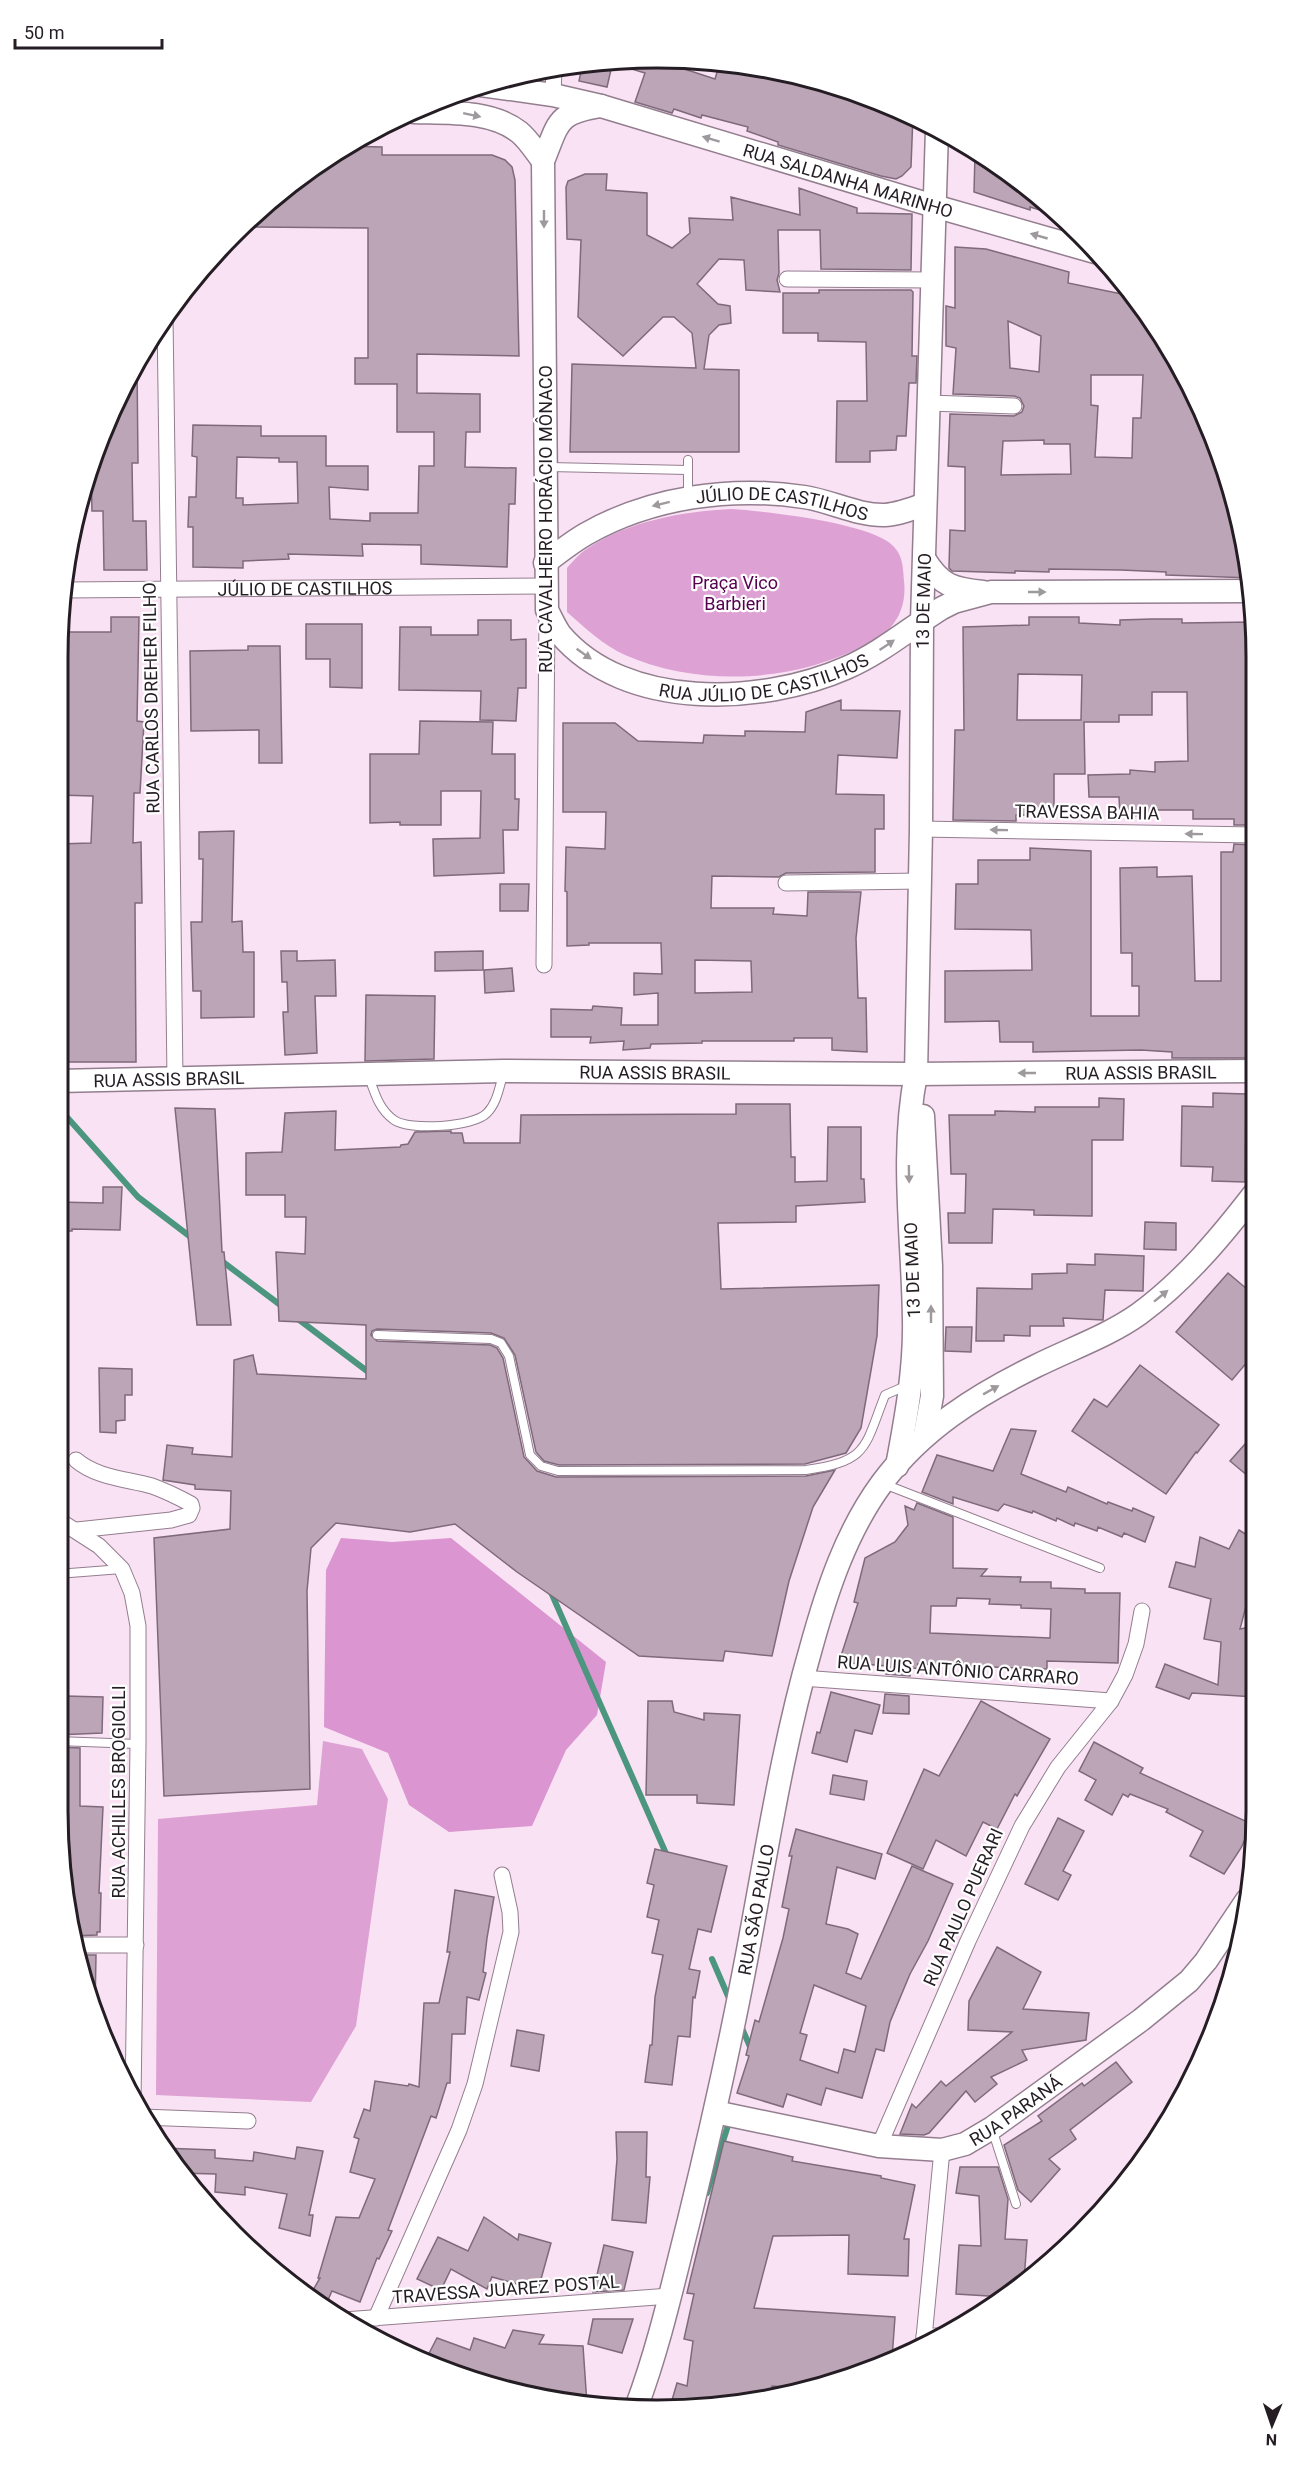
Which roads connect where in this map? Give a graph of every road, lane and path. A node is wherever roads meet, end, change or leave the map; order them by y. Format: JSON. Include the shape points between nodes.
{"nodes":[{"id":1,"x":554,"y":77,"type":"edge"},
{"id":2,"x":504,"y":88,"type":"edge"},
{"id":3,"x":553,"y":95,"type":"junction"},
{"id":4,"x":601,"y":106,"type":"junction"},
{"id":5,"x":430,"y":112,"type":"edge"},
{"id":6,"x":937,"y":138,"type":"edge"},
{"id":7,"x":543,"y":161,"type":"junction"},
{"id":8,"x":934,"y":206,"type":"junction"},
{"id":9,"x":1082,"y":248,"type":"edge"},
{"id":10,"x":787,"y":279,"type":"dead end"},
{"id":11,"x":933,"y":280,"type":"junction"},
{"id":12,"x":165,"y":332,"type":"edge"},
{"id":13,"x":929,"y":403,"type":"junction"},
{"id":14,"x":1014,"y":406,"type":"dead end"},
{"id":15,"x":688,"y":460,"type":"dead end"},
{"id":16,"x":544,"y":467,"type":"junction"},
{"id":17,"x":688,"y":470,"type":"junction"},
{"id":18,"x":688,"y":498,"type":"junction"},
{"id":19,"x":925,"y":504,"type":"junction"},
{"id":20,"x":925,"y":560,"type":"junction"},
{"id":21,"x":545,"y":563,"type":"junction"},
{"id":22,"x":546,"y":586,"type":"junction"},
{"id":23,"x":167,"y":589,"type":"junction"},
{"id":24,"x":72,"y":590,"type":"edge"},
{"id":25,"x":1242,"y":591,"type":"edge"},
{"id":26,"x":992,"y":592,"type":"junction"},
{"id":27,"x":546,"y":610,"type":"junction"},
{"id":28,"x":922,"y":621,"type":"junction"},
{"id":29,"x":921,"y":829,"type":"junction"},
{"id":30,"x":1246,"y":835,"type":"edge"},
{"id":31,"x":920,"y":881,"type":"junction"},
{"id":32,"x":786,"y":884,"type":"dead end"},
{"id":33,"x":544,"y":965,"type":"dead end"},
{"id":34,"x":504,"y":1071,"type":"junction"},
{"id":35,"x":1246,"y":1071,"type":"edge"},
{"id":36,"x":369,"y":1074,"type":"junction"},
{"id":37,"x":916,"y":1074,"type":"junction"},
{"id":38,"x":175,"y":1079,"type":"junction"},
{"id":39,"x":67,"y":1081,"type":"edge"},
{"id":40,"x":1246,"y":1204,"type":"edge"},
{"id":41,"x":914,"y":1322,"type":"junction"},
{"id":42,"x":377,"y":1335,"type":"dead end"},
{"id":43,"x":909,"y":1385,"type":"junction"},
{"id":44,"x":927,"y":1424,"type":"junction"},
{"id":45,"x":76,"y":1460,"type":"dead end"},
{"id":46,"x":897,"y":1466,"type":"junction"},
{"id":47,"x":882,"y":1483,"type":"junction"},
{"id":48,"x":67,"y":1524,"type":"edge"},
{"id":49,"x":77,"y":1530,"type":"junction"},
{"id":50,"x":1100,"y":1568,"type":"dead end"},
{"id":51,"x":122,"y":1569,"type":"junction"},
{"id":52,"x":67,"y":1573,"type":"edge"},
{"id":53,"x":1142,"y":1611,"type":"dead end"},
{"id":54,"x":802,"y":1678,"type":"junction"},
{"id":55,"x":1111,"y":1701,"type":"junction"},
{"id":56,"x":67,"y":1741,"type":"edge"},
{"id":57,"x":138,"y":1743,"type":"junction"},
{"id":58,"x":502,"y":1875,"type":"dead end"},
{"id":59,"x":1236,"y":1916,"type":"edge"},
{"id":60,"x":84,"y":1945,"type":"edge"},
{"id":61,"x":136,"y":1945,"type":"junction"},
{"id":62,"x":133,"y":2081,"type":"edge"},
{"id":63,"x":715,"y":2112,"type":"junction"},
{"id":64,"x":154,"y":2117,"type":"edge"},
{"id":65,"x":248,"y":2121,"type":"dead end"},
{"id":66,"x":992,"y":2128,"type":"junction"},
{"id":67,"x":879,"y":2146,"type":"junction"},
{"id":68,"x":942,"y":2150,"type":"junction"},
{"id":69,"x":1016,"y":2204,"type":"dead end"},
{"id":70,"x":670,"y":2296,"type":"junction"},
{"id":71,"x":376,"y":2318,"type":"junction"},
{"id":72,"x":359,"y":2319,"type":"edge"},
{"id":73,"x":925,"y":2336,"type":"edge"},
{"id":74,"x":639,"y":2399,"type":"edge"}],
"edges":[{"from":1,"to":3,"type":"street"},
{"from":2,"to":3,"type":"main road","name":"RUA SALDANHA MARINHO"},
{"from":3,"to":4,"type":"main road","name":"RUA SALDANHA MARINHO"},
{"from":4,"to":7,"type":"main road","name":"RUA CAVALHEIRO HORÁCIO MÔNACO","via":[[576,110],[564,118]]},
{"from":8,"to":4,"type":"main road","name":"RUA SALDANHA MARINHO","one_way":true},
{"from":5,"to":7,"type":"main road","one_way":true,"via":[[495,120],[519,132]]},
{"from":6,"to":8,"type":"main road","name":"13 DE MAIO"},
{"from":7,"to":16,"type":"main road","name":"RUA CAVALHEIRO HORÁCIO MÔNACO","one_way":true},
{"from":9,"to":8,"type":"main road","name":"RUA SALDANHA MARINHO","one_way":true},
{"from":8,"to":11,"type":"main road","name":"13 DE MAIO"},
{"from":10,"to":11,"type":"street"},
{"from":11,"to":13,"type":"main road","name":"13 DE MAIO"},
{"from":12,"to":23,"type":"street","name":"RUA CARLOS DREHER FILHO"},
{"from":13,"to":14,"type":"street"},
{"from":13,"to":19,"type":"main road","name":"13 DE MAIO"},
{"from":15,"to":17,"type":"lane"},
{"from":16,"to":17,"type":"lane"},
{"from":16,"to":21,"type":"main road","name":"RUA CAVALHEIRO HORÁCIO MÔNACO"},
{"from":17,"to":18,"type":"lane"},
{"from":18,"to":19,"type":"main road","name":"JÚLIO DE CASTILHOS","via":[[794,496],[886,515]]},
{"from":18,"to":21,"type":"main road","name":"JÚLIO DE CASTILHOS","one_way":true,"via":[[656,504],[585,534]]},
{"from":19,"to":20,"type":"main road","name":"13 DE MAIO"},
{"from":20,"to":26,"type":"main road","name":"RUA JÚLIO DE CASTILHOS","via":[[944,583],[964,590]]},
{"from":20,"to":28,"type":"main road","name":"13 DE MAIO"},
{"from":21,"to":22,"type":"main road","name":"RUA CAVALHEIRO HORÁCIO MÔNACO"},
{"from":22,"to":23,"type":"street","name":"JÚLIO DE CASTILHOS"},
{"from":22,"to":27,"type":"main road","name":"RUA CAVALHEIRO HORÁCIO MÔNACO"},
{"from":23,"to":24,"type":"street","name":"JÚLIO DE CASTILHOS"},
{"from":23,"to":38,"type":"street","name":"RUA CARLOS DREHER FILHO","via":[[175,877]]},
{"from":26,"to":25,"type":"main road","name":"RUA JÚLIO DE CASTILHOS","one_way":true},
{"from":26,"to":28,"type":"main road","name":"RUA JÚLIO DE CASTILHOS","via":[[954,602]]},
{"from":27,"to":28,"type":"main road","name":"RUA JÚLIO DE CASTILHOS","one_way":true,"via":[[559,633],[606,669],[657,688],[690,693],[765,692],[826,676],[872,655]]},
{"from":27,"to":33,"type":"street","name":"RUA CAVALHEIRO HORÁCIO MÔNACO"},
{"from":28,"to":29,"type":"main road","name":"13 DE MAIO"},
{"from":30,"to":29,"type":"street","name":"TRAVESSA BAHIA","one_way":true},
{"from":29,"to":31,"type":"main road","name":"13 DE MAIO"},
{"from":31,"to":32,"type":"street"},
{"from":31,"to":37,"type":"main road","name":"13 DE MAIO"},
{"from":34,"to":36,"type":"main road","name":"RUA ASSIS BRASIL"},
{"from":34,"to":36,"type":"lane","via":[[493,1106],[478,1120],[464,1124],[396,1122],[376,1099]]},
{"from":34,"to":37,"type":"main road","name":"RUA ASSIS BRASIL"},
{"from":35,"to":37,"type":"main road","name":"RUA ASSIS BRASIL","one_way":true},
{"from":36,"to":38,"type":"main road","name":"RUA ASSIS BRASIL"},
{"from":37,"to":41,"type":"main road","name":"13 DE MAIO","one_way":true,"via":[[911,1100],[909,1166]]},
{"from":44,"to":37,"type":"main road","name":"13 DE MAIO","one_way":true,"via":[[932,1396],[931,1266],[922,1100]]},
{"from":38,"to":39,"type":"main road","name":"RUA ASSIS BRASIL"},
{"from":44,"to":40,"type":"main road","name":"RUA SÃO PAULO","one_way":true,"via":[[1137,1315],[1177,1283]]},
{"from":41,"to":43,"type":"main road","name":"13 DE MAIO"},
{"from":41,"to":44,"type":"main road","via":[[921,1347],[920,1406]]},
{"from":42,"to":43,"type":"lane","via":[[491,1339],[501,1343],[508,1356],[530,1455],[541,1467],[558,1471],[806,1470],[828,1466],[849,1460],[866,1445],[885,1395]]},
{"from":43,"to":46,"type":"main road","name":"13 DE MAIO"},
{"from":44,"to":46,"type":"main road","name":"RUA SÃO PAULO"},
{"from":45,"to":49,"type":"street","via":[[103,1474],[168,1492],[192,1508],[189,1515],[171,1520]]},
{"from":46,"to":47,"type":"main road","name":"RUA SÃO PAULO"},
{"from":47,"to":50,"type":"lane"},
{"from":47,"to":54,"type":"main road","name":"RUA SÃO PAULO","via":[[830,1581]]},
{"from":48,"to":49,"type":"street","name":"RUA ACHILLES BROGIOLLI"},
{"from":49,"to":51,"type":"street","name":"RUA ACHILLES BROGIOLLI","via":[[99,1545]]},
{"from":51,"to":52,"type":"lane"},
{"from":51,"to":57,"type":"street","name":"RUA ACHILLES BROGIOLLI","via":[[132,1593],[138,1626]]},
{"from":53,"to":55,"type":"street","name":"RUA PAULO PUERARI","via":[[1136,1644]]},
{"from":54,"to":55,"type":"street","name":"RUA LUIS ANTÔNIO CARRARO"},
{"from":54,"to":63,"type":"main road","name":"RUA SÃO PAULO","via":[[783,1753]]},
{"from":55,"to":67,"type":"street","name":"RUA PAULO PUERARI","via":[[1058,1767],[1022,1826]]},
{"from":56,"to":57,"type":"lane"},
{"from":57,"to":61,"type":"street","name":"RUA ACHILLES BROGIOLLI"},
{"from":58,"to":71,"type":"street","via":[[511,1932],[475,2084],[459,2130]]},
{"from":59,"to":66,"type":"main road","name":"RUA PARANÁ","via":[[1189,1981]]},
{"from":60,"to":61,"type":"street"},
{"from":61,"to":62,"type":"street","name":"RUA ACHILLES BROGIOLLI"},
{"from":63,"to":67,"type":"main road","name":"RUA PARANÁ"},
{"from":63,"to":70,"type":"main road","name":"RUA SÃO PAULO"},
{"from":64,"to":65,"type":"street"},
{"from":66,"to":68,"type":"main road","name":"RUA PARANÁ","via":[[965,2144]]},
{"from":66,"to":69,"type":"lane"},
{"from":67,"to":68,"type":"main road","name":"RUA PARANÁ"},
{"from":68,"to":73,"type":"street"},
{"from":70,"to":71,"type":"street","name":"TRAVESSA JUAREZ POSTAL"},
{"from":70,"to":74,"type":"main road","name":"RUA SÃO PAULO"},
{"from":71,"to":72,"type":"street","name":"TRAVESSA JUAREZ POSTAL"}]}
